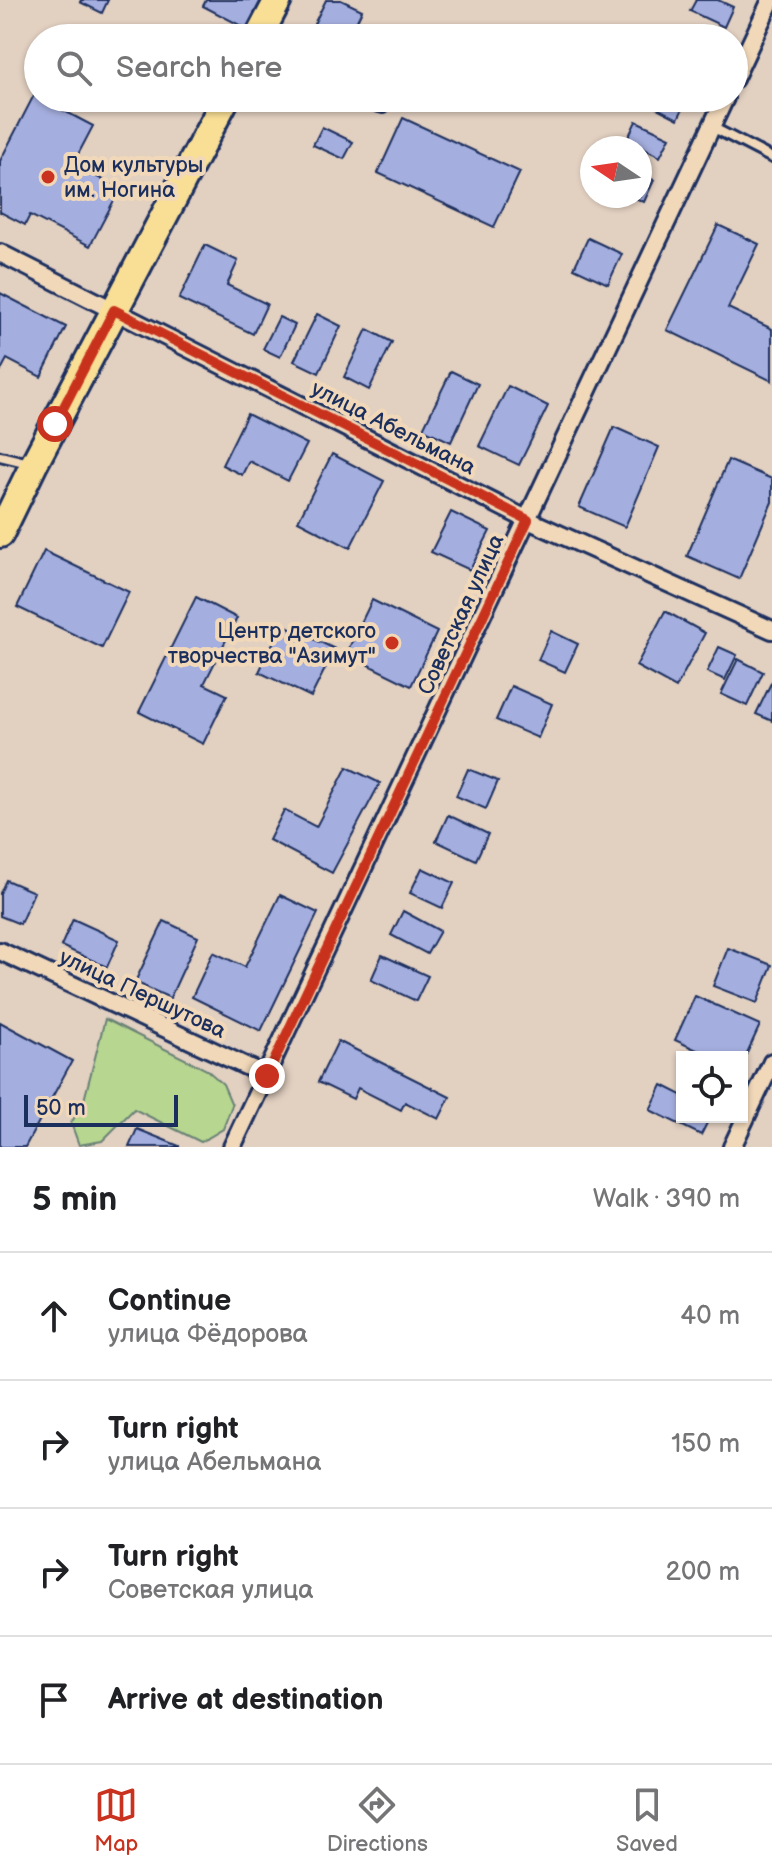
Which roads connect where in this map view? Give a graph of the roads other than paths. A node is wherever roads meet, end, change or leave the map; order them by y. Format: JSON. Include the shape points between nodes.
{"nodes":[{"id":1,"x":278,"y":0,"type":"edge"},
{"id":2,"x":771,"y":0,"type":"edge"},
{"id":3,"x":265,"y":24,"type":"edge"},
{"id":4,"x":748,"y":49,"type":"edge"},
{"id":5,"x":219,"y":112,"type":"edge"},
{"id":6,"x":719,"y":112,"type":"edge"},
{"id":7,"x":712,"y":127,"type":"junction"},
{"id":8,"x":772,"y":158,"type":"edge"},
{"id":9,"x":0,"y":253,"type":"edge"},
{"id":10,"x":114,"y":310,"type":"junction"},
{"id":11,"x":0,"y":456,"type":"edge"},
{"id":12,"x":34,"y":464,"type":"junction"},
{"id":13,"x":528,"y":520,"type":"junction"},
{"id":14,"x":0,"y":534,"type":"edge"},
{"id":15,"x":772,"y":630,"type":"edge"},
{"id":16,"x":0,"y":951,"type":"edge"},
{"id":17,"x":772,"y":1062,"type":"edge"},
{"id":18,"x":267,"y":1076,"type":"junction"},
{"id":19,"x":232,"y":1147,"type":"edge"},
{"id":20,"x":732,"y":1147,"type":"edge"}],
"edges":[{"from":1,"to":3,"type":"main road"},
{"from":2,"to":4,"type":"street"},
{"from":5,"to":10,"type":"main road"},
{"from":6,"to":7,"type":"street","name":"Советская улица"},
{"from":7,"to":8,"type":"lane"},
{"from":7,"to":13,"type":"street","name":"Советская улица"},
{"from":9,"to":10,"type":"street","name":"улица Абельмана"},
{"from":10,"to":12,"type":"main road"},
{"from":10,"to":13,"type":"street","name":"улица Абельмана"},
{"from":11,"to":12,"type":"lane"},
{"from":12,"to":14,"type":"main road"},
{"from":13,"to":15,"type":"street","name":"улица Абельмана"},
{"from":13,"to":18,"type":"street","name":"Советская улица"},
{"from":16,"to":18,"type":"street","name":"улица Першутова"},
{"from":17,"to":20,"type":"street"},
{"from":18,"to":19,"type":"street","name":"Советская улица"}]}
